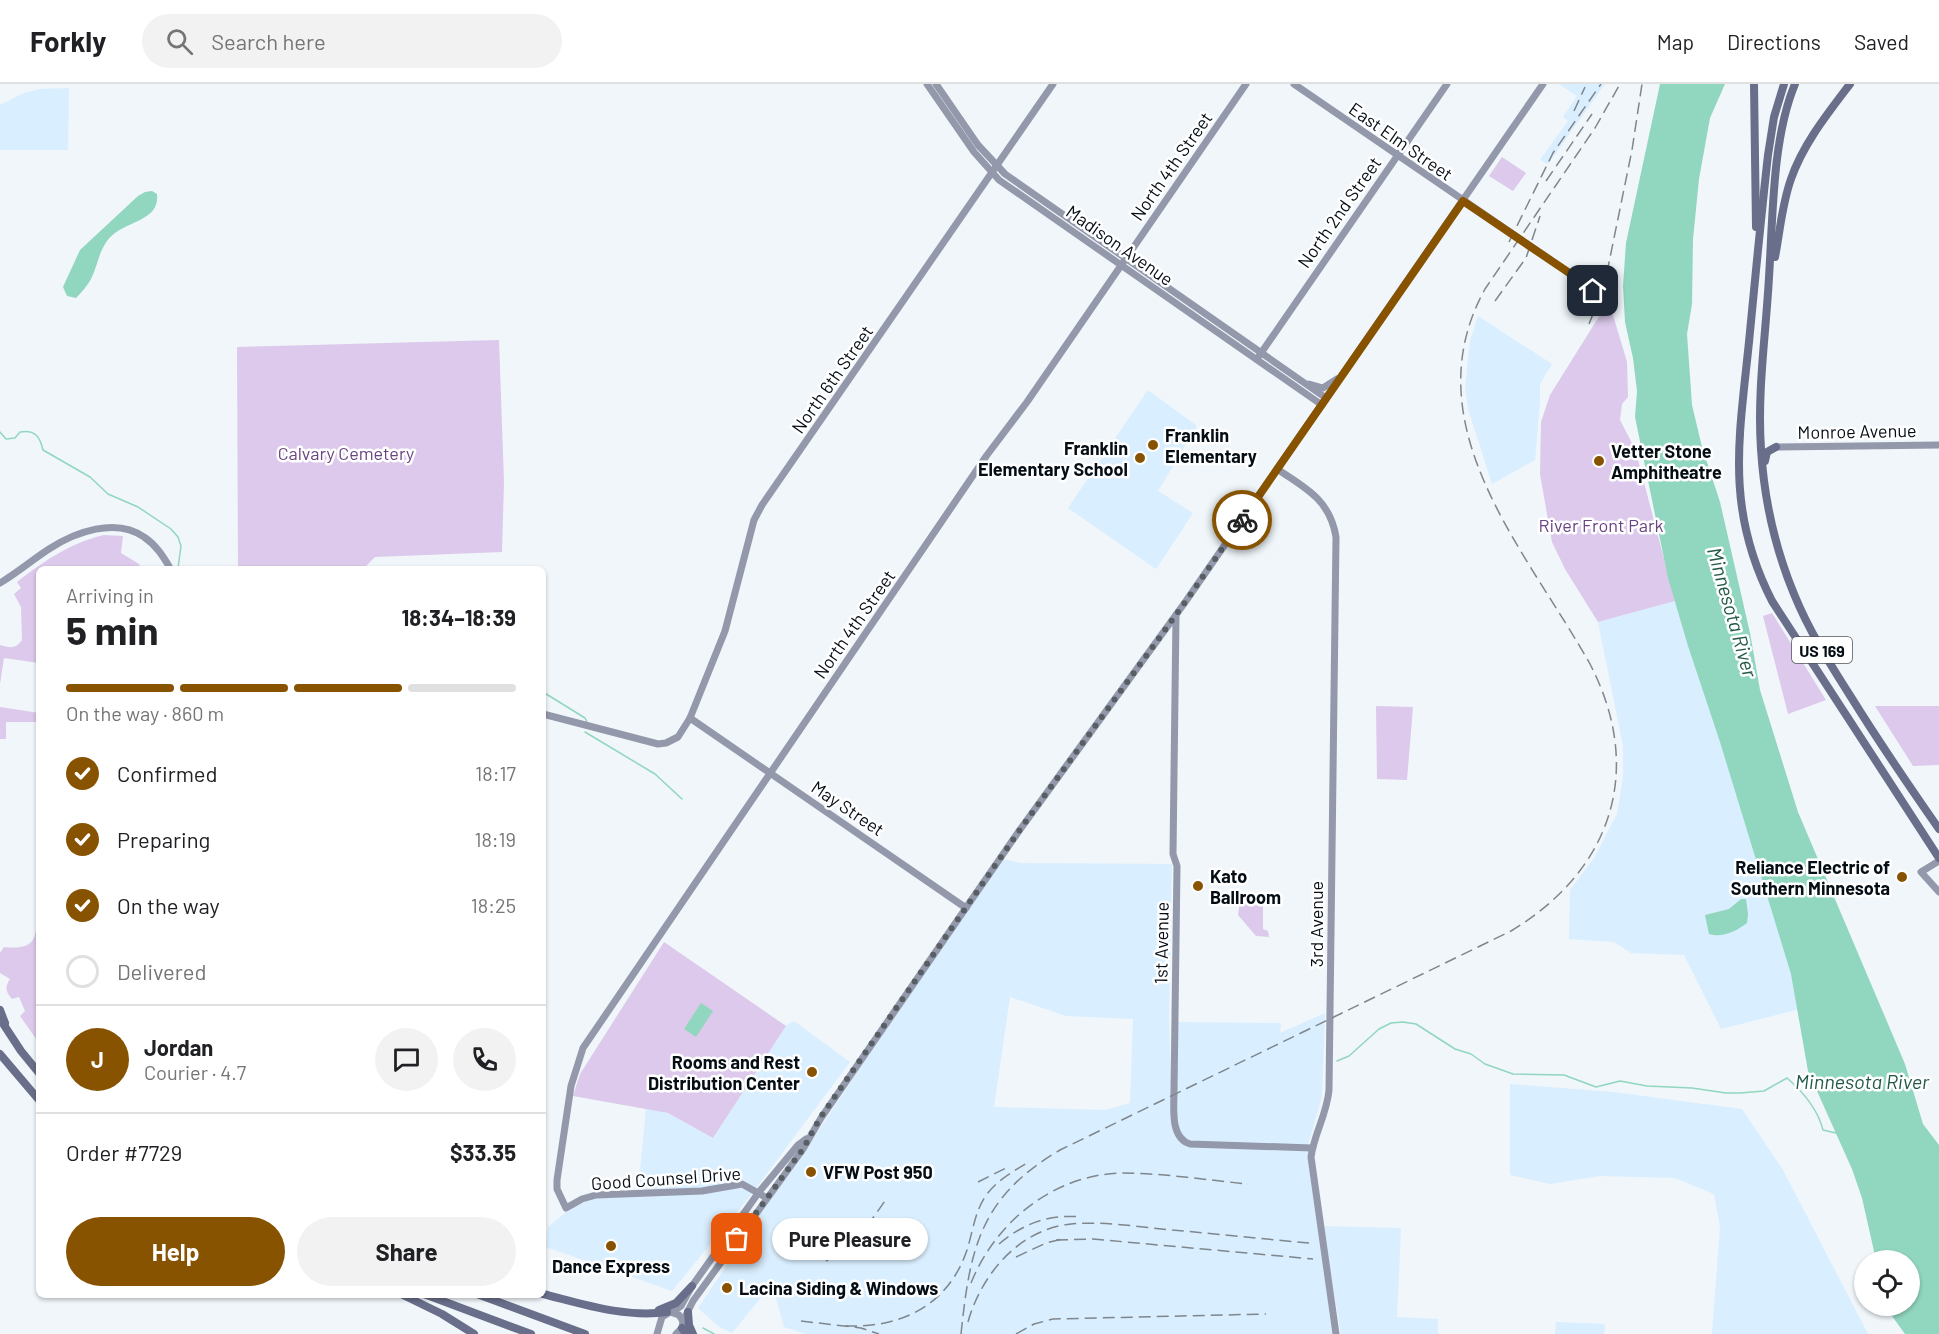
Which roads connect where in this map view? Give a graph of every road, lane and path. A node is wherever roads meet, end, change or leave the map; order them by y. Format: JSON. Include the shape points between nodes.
{"nodes":[{"id":1,"x":927,"y":84,"type":"edge"},
{"id":2,"x":936,"y":84,"type":"edge"},
{"id":3,"x":1053,"y":84,"type":"edge"},
{"id":4,"x":1246,"y":84,"type":"edge"},
{"id":5,"x":1294,"y":84,"type":"edge"},
{"id":6,"x":1447,"y":84,"type":"edge"},
{"id":7,"x":1544,"y":84,"type":"edge"},
{"id":8,"x":1754,"y":84,"type":"edge"},
{"id":9,"x":1784,"y":84,"type":"edge"},
{"id":10,"x":1795,"y":84,"type":"edge"},
{"id":11,"x":1848,"y":84,"type":"edge"},
{"id":12,"x":1397,"y":156,"type":"junction"},
{"id":13,"x":996,"y":166,"type":"junction"},
{"id":14,"x":992,"y":174,"type":"junction"},
{"id":15,"x":1463,"y":201,"type":"junction"},
{"id":16,"x":1123,"y":262,"type":"junction"},
{"id":17,"x":1755,"y":278,"type":"junction"},
{"id":18,"x":1593,"y":291,"type":"dead end"},
{"id":19,"x":1767,"y":305,"type":"junction"},
{"id":20,"x":1259,"y":356,"type":"junction"},
{"id":21,"x":1341,"y":376,"type":"junction"},
{"id":22,"x":1303,"y":381,"type":"junction"},
{"id":23,"x":1324,"y":402,"type":"junction"},
{"id":24,"x":1760,"y":429,"type":"junction"},
{"id":25,"x":1939,"y":445,"type":"edge"},
{"id":26,"x":1776,"y":447,"type":"junction"},
{"id":27,"x":1277,"y":469,"type":"junction"},
{"id":28,"x":1767,"y":497,"type":"junction"},
{"id":29,"x":169,"y":566,"type":"edge"},
{"id":30,"x":0,"y":583,"type":"edge"},
{"id":31,"x":1176,"y":615,"type":"junction"},
{"id":32,"x":546,"y":715,"type":"edge"},
{"id":33,"x":690,"y":718,"type":"junction"},
{"id":34,"x":769,"y":772,"type":"junction"},
{"id":35,"x":1939,"y":830,"type":"edge"},
{"id":36,"x":1939,"y":860,"type":"edge"},
{"id":37,"x":1939,"y":892,"type":"edge"},
{"id":38,"x":966,"y":908,"type":"junction"},
{"id":39,"x":0,"y":1010,"type":"edge"},
{"id":40,"x":0,"y":1019,"type":"edge"},
{"id":41,"x":8,"y":1032,"type":"junction"},
{"id":42,"x":0,"y":1054,"type":"edge"},
{"id":43,"x":36,"y":1069,"type":"edge"},
{"id":44,"x":36,"y":1096,"type":"edge"},
{"id":45,"x":808,"y":1137,"type":"junction"},
{"id":46,"x":1312,"y":1148,"type":"junction"},
{"id":47,"x":759,"y":1192,"type":"junction"},
{"id":48,"x":767,"y":1198,"type":"junction"},
{"id":49,"x":566,"y":1208,"type":"joint"},
{"id":50,"x":692,"y":1286,"type":"junction"},
{"id":51,"x":546,"y":1295,"type":"edge"},
{"id":52,"x":408,"y":1298,"type":"edge"},
{"id":53,"x":435,"y":1298,"type":"edge"},
{"id":54,"x":488,"y":1298,"type":"edge"},
{"id":55,"x":688,"y":1311,"type":"junction"},
{"id":56,"x":630,"y":1312,"type":"junction"},
{"id":57,"x":670,"y":1312,"type":"junction"},
{"id":58,"x":681,"y":1329,"type":"edge"},
{"id":59,"x":474,"y":1334,"type":"edge"},
{"id":60,"x":531,"y":1334,"type":"edge"},
{"id":61,"x":585,"y":1334,"type":"edge"},
{"id":62,"x":657,"y":1334,"type":"edge"},
{"id":63,"x":693,"y":1334,"type":"edge"},
{"id":64,"x":1336,"y":1334,"type":"edge"}],
"edges":[{"from":1,"to":14,"type":"street","name":"Madison Avenue"},
{"from":2,"to":13,"type":"street","name":"Madison Avenue"},
{"from":3,"to":13,"type":"street","name":"North 6th Street"},
{"from":4,"to":16,"type":"street","name":"North 4th Street"},
{"from":5,"to":12,"type":"street","name":"East Elm Street"},
{"from":6,"to":12,"type":"street","name":"North 2nd Street"},
{"from":7,"to":15,"type":"street"},
{"from":8,"to":17,"type":"highway"},
{"from":9,"to":17,"type":"highway","number":"US 169","via":[[1772,126]]},
{"from":10,"to":19,"type":"highway","number":"US 169","via":[[1778,152]]},
{"from":11,"to":19,"type":"highway","via":[[1806,147],[1792,176]]},
{"from":12,"to":15,"type":"street","name":"East Elm Street"},
{"from":12,"to":20,"type":"street","name":"North 2nd Street"},
{"from":13,"to":14,"type":"street","name":"North 6th Street"},
{"from":13,"to":16,"type":"street","name":"Madison Avenue"},
{"from":14,"to":16,"type":"street","name":"Madison Avenue"},
{"from":14,"to":33,"type":"street","name":"North 6th Street","via":[[754,520],[724,631]]},
{"from":15,"to":18,"type":"street","name":"East Elm Street"},
{"from":15,"to":21,"type":"street"},
{"from":16,"to":20,"type":"street","name":"Madison Avenue"},
{"from":16,"to":34,"type":"street","name":"North 4th Street"},
{"from":17,"to":36,"type":"highway","number":"US 169","via":[[1738,470],[1745,528],[1756,565],[1772,601]]},
{"from":19,"to":24,"type":"highway","number":"US 169"},
{"from":20,"to":22,"type":"street","name":"Madison Avenue"},
{"from":20,"to":23,"type":"street","name":"Madison Avenue"},
{"from":21,"to":22,"type":"street","via":[[1322,388]]},
{"from":21,"to":23,"type":"street"},
{"from":22,"to":23,"type":"street","name":"Madison Avenue"},
{"from":23,"to":27,"type":"street"},
{"from":24,"to":26,"type":"highway","via":[[1765,442]]},
{"from":24,"to":28,"type":"highway","number":"US 169"},
{"from":25,"to":26,"type":"street","name":"Monroe Avenue"},
{"from":26,"to":28,"type":"highway","via":[[1765,455]]},
{"from":27,"to":31,"type":"street"},
{"from":27,"to":46,"type":"street","name":"3rd Avenue","via":[[1310,492],[1327,511],[1336,546],[1329,1090]]},
{"from":28,"to":35,"type":"highway","number":"US 169","via":[[1782,564],[1809,628]]},
{"from":29,"to":30,"type":"street","via":[[155,546],[140,534],[98,528],[74,535]]},
{"from":31,"to":38,"type":"street"},
{"from":31,"to":46,"type":"street","name":"1st Avenue","via":[[1176,1126],[1181,1139],[1190,1144]]},
{"from":32,"to":33,"type":"street","name":"North 6th Street","via":[[658,744],[678,737]]},
{"from":33,"to":34,"type":"street","name":"May Street"},
{"from":34,"to":38,"type":"street","name":"May Street"},
{"from":34,"to":49,"type":"street","name":"North 4th Street","via":[[583,1048],[571,1086],[557,1180]]},
{"from":36,"to":37,"type":"street","via":[[1921,872]]},
{"from":38,"to":45,"type":"street"},
{"from":39,"to":41,"type":"highway"},
{"from":40,"to":41,"type":"highway"},
{"from":41,"to":43,"type":"highway"},
{"from":42,"to":44,"type":"highway"},
{"from":45,"to":47,"type":"street"},
{"from":45,"to":48,"type":"street"},
{"from":46,"to":64,"type":"street","name":"3rd Avenue","via":[[1312,1173]]},
{"from":47,"to":48,"type":"street","name":"Good Counsel Drive"},
{"from":47,"to":49,"type":"street","name":"Good Counsel Drive","via":[[742,1184],[702,1191],[606,1193]]},
{"from":47,"to":50,"type":"street"},
{"from":48,"to":55,"type":"street"},
{"from":50,"to":56,"type":"highway","via":[[666,1308]]},
{"from":50,"to":57,"type":"street","via":[[681,1306]]},
{"from":51,"to":56,"type":"highway"},
{"from":52,"to":59,"type":"highway"},
{"from":53,"to":60,"type":"highway"},
{"from":54,"to":61,"type":"highway"},
{"from":55,"to":58,"type":"street"},
{"from":55,"to":63,"type":"highway"},
{"from":56,"to":57,"type":"highway"},
{"from":57,"to":58,"type":"street","via":[[679,1315]]},
{"from":57,"to":62,"type":"street","via":[[660,1320]]}]}
